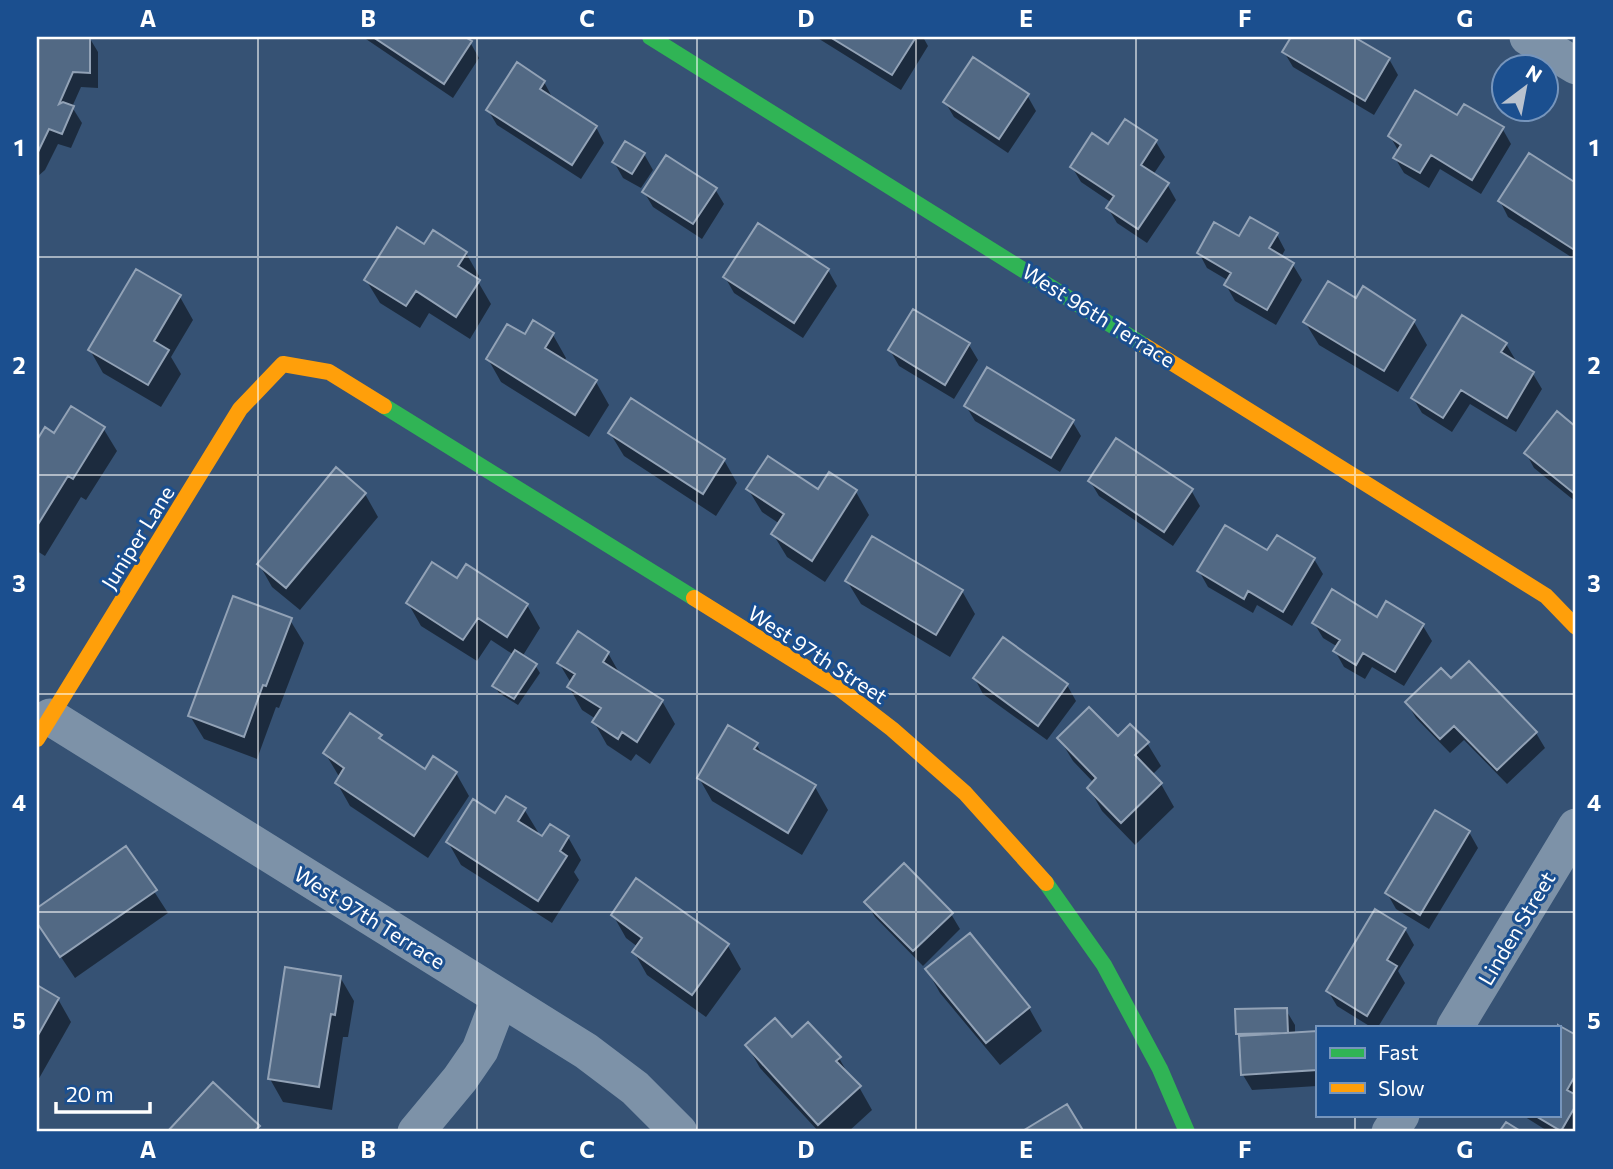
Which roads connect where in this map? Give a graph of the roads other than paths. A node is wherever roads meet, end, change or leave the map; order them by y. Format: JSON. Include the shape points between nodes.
{"nodes":[{"id":1,"x":650,"y":37,"type":"edge"},
{"id":2,"x":1528,"y":37,"type":"edge"},
{"id":3,"x":1576,"y":66,"type":"edge"},
{"id":4,"x":283,"y":364,"type":"joint"},
{"id":5,"x":1561,"y":600,"type":"edge"},
{"id":6,"x":1576,"y":627,"type":"edge"},
{"id":7,"x":43,"y":728,"type":"edge"},
{"id":8,"x":1576,"y":827,"type":"edge"},
{"id":9,"x":500,"y":998,"type":"junction"},
{"id":10,"x":1456,"y":1026,"type":"edge"},
{"id":11,"x":1400,"y":1116,"type":"edge"},
{"id":12,"x":416,"y":1132,"type":"edge"},
{"id":13,"x":678,"y":1132,"type":"edge"},
{"id":14,"x":1187,"y":1132,"type":"edge"},
{"id":15,"x":1390,"y":1132,"type":"edge"}],
"edges":[{"from":1,"to":5,"type":"street","name":"West 96th Terrace"},
{"from":2,"to":3,"type":"street"},
{"from":4,"to":7,"type":"street","name":"Juniper Lane","via":[[240,409]]},
{"from":4,"to":14,"type":"street","name":"West 97th Street","via":[[329,372],[840,689],[892,729],[965,793],[1042,878],[1104,965],[1160,1069]]},
{"from":5,"to":6,"type":"street","name":"West 96th Terrace"},
{"from":7,"to":9,"type":"street","name":"West 97th Terrace"},
{"from":8,"to":10,"type":"street","name":"Linden Street"},
{"from":9,"to":12,"type":"street","via":[[480,1050]]},
{"from":9,"to":13,"type":"street","name":"West 97th Terrace","via":[[586,1051],[635,1088]]},
{"from":11,"to":15,"type":"street"}]}
